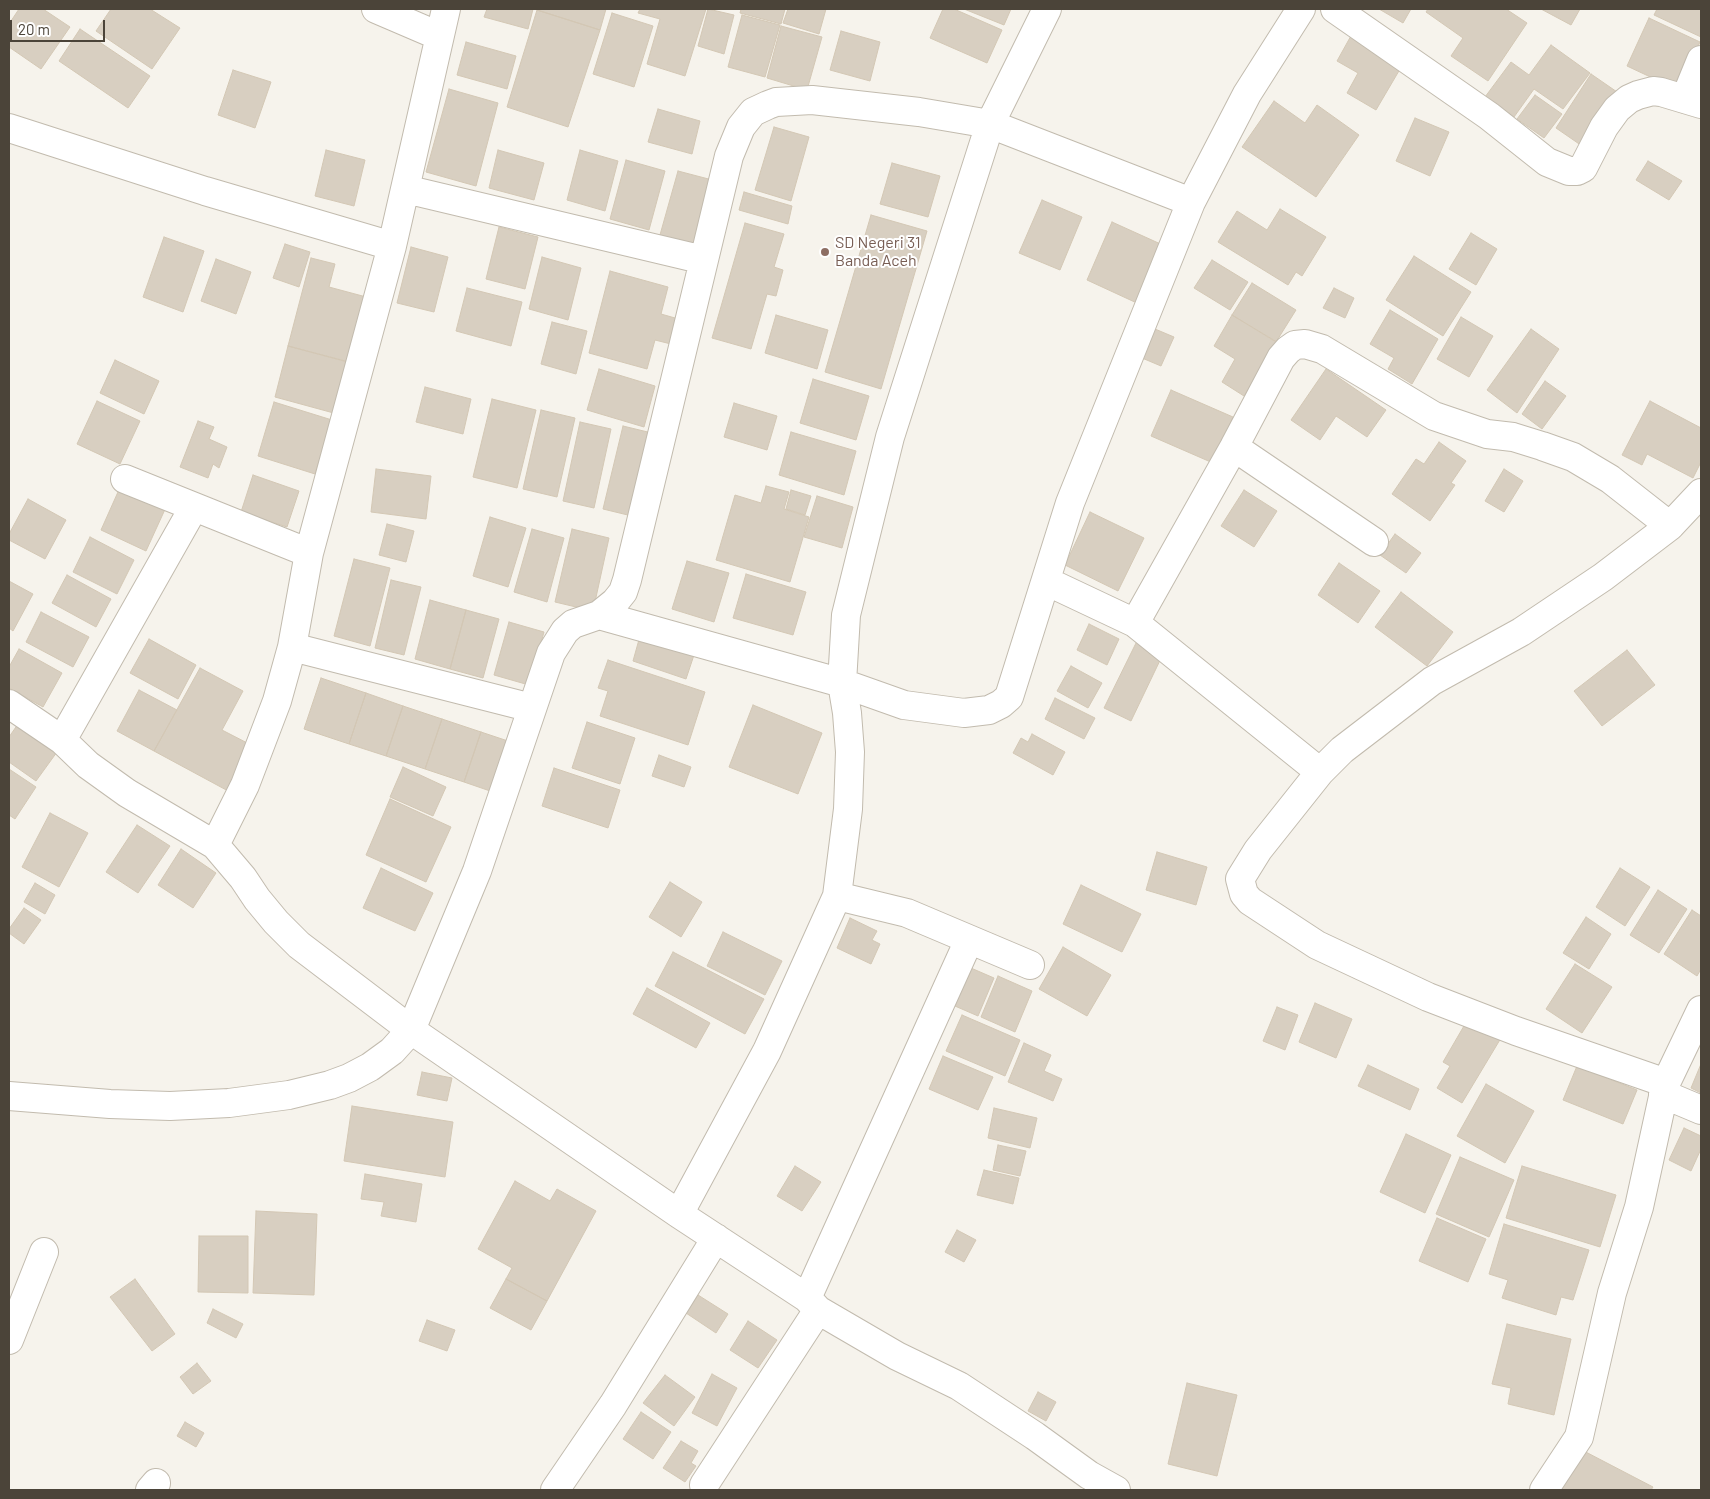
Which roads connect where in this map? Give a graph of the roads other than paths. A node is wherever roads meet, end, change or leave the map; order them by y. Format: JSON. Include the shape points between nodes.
{"nodes":[{"id":1,"x":376,"y":9,"type":"edge"},
{"id":2,"x":446,"y":9,"type":"edge"},
{"id":3,"x":1047,"y":9,"type":"edge"},
{"id":4,"x":1301,"y":9,"type":"edge"},
{"id":5,"x":1335,"y":9,"type":"edge"},
{"id":6,"x":440,"y":36,"type":"junction"},
{"id":7,"x":1701,"y":60,"type":"edge"},
{"id":8,"x":1693,"y":102,"type":"edge"},
{"id":9,"x":990,"y":124,"type":"junction"},
{"id":10,"x":9,"y":128,"type":"edge"},
{"id":11,"x":405,"y":189,"type":"junction"},
{"id":12,"x":1191,"y":202,"type":"junction"},
{"id":13,"x":392,"y":246,"type":"junction"},
{"id":14,"x":704,"y":260,"type":"junction"},
{"id":15,"x":1234,"y":448,"type":"junction"},
{"id":16,"x":125,"y":479,"type":"dead end"},
{"id":17,"x":1701,"y":492,"type":"edge"},
{"id":18,"x":194,"y":507,"type":"junction"},
{"id":19,"x":1670,"y":526,"type":"junction"},
{"id":20,"x":1374,"y":542,"type":"dead end"},
{"id":21,"x":309,"y":553,"type":"junction"},
{"id":22,"x":1046,"y":580,"type":"junction"},
{"id":23,"x":600,"y":615,"type":"junction"},
{"id":24,"x":1135,"y":622,"type":"junction"},
{"id":25,"x":292,"y":647,"type":"junction"},
{"id":26,"x":842,"y":683,"type":"junction"},
{"id":27,"x":9,"y":704,"type":"edge"},
{"id":28,"x":532,"y":708,"type":"junction"},
{"id":29,"x":62,"y":740,"type":"junction"},
{"id":30,"x":1320,"y":772,"type":"junction"},
{"id":31,"x":214,"y":845,"type":"junction"},
{"id":32,"x":837,"y":896,"type":"junction"},
{"id":33,"x":969,"y":940,"type":"junction"},
{"id":34,"x":1030,"y":965,"type":"dead end"},
{"id":35,"x":1701,"y":1010,"type":"edge"},
{"id":36,"x":410,"y":1030,"type":"junction"},
{"id":37,"x":1665,"y":1088,"type":"junction"},
{"id":38,"x":9,"y":1096,"type":"edge"},
{"id":39,"x":1701,"y":1110,"type":"edge"},
{"id":40,"x":679,"y":1214,"type":"junction"},
{"id":41,"x":716,"y":1238,"type":"junction"},
{"id":42,"x":44,"y":1252,"type":"dead end"},
{"id":43,"x":812,"y":1304,"type":"junction"},
{"id":44,"x":9,"y":1340,"type":"edge"},
{"id":45,"x":704,"y":1485,"type":"dead end"},
{"id":46,"x":556,"y":1490,"type":"edge"},
{"id":47,"x":1116,"y":1490,"type":"edge"},
{"id":48,"x":1544,"y":1490,"type":"edge"}],
"edges":[{"from":1,"to":6,"type":"street"},
{"from":2,"to":6,"type":"street"},
{"from":3,"to":9,"type":"street"},
{"from":4,"to":12,"type":"street","via":[[1247,94]]},
{"from":5,"to":8,"type":"street","via":[[1489,116],[1547,162],[1569,171],[1583,168],[1604,127],[1629,99],[1653,91]]},
{"from":6,"to":11,"type":"street"},
{"from":7,"to":8,"type":"street"},
{"from":9,"to":12,"type":"street"},
{"from":9,"to":14,"type":"street","via":[[812,100],[776,102],[753,112],[741,127],[729,156]]},
{"from":9,"to":26,"type":"street","via":[[890,437],[846,615]]},
{"from":10,"to":13,"type":"street"},
{"from":11,"to":13,"type":"street"},
{"from":11,"to":14,"type":"street"},
{"from":12,"to":22,"type":"street","via":[[1077,485]]},
{"from":13,"to":21,"type":"street"},
{"from":14,"to":23,"type":"street","via":[[628,580],[623,592]]},
{"from":15,"to":19,"type":"street","via":[[1281,358],[1288,350],[1305,344],[1322,349],[1434,416],[1573,457],[1610,479]]},
{"from":15,"to":20,"type":"street"},
{"from":15,"to":24,"type":"street"},
{"from":16,"to":18,"type":"street"},
{"from":17,"to":19,"type":"street"},
{"from":18,"to":21,"type":"street"},
{"from":18,"to":29,"type":"street"},
{"from":19,"to":30,"type":"street","via":[[1603,577],[1521,632],[1432,681],[1342,750]]},
{"from":21,"to":25,"type":"street"},
{"from":22,"to":24,"type":"street"},
{"from":22,"to":26,"type":"street","via":[[1009,697],[990,710],[964,713],[904,704]]},
{"from":23,"to":26,"type":"street"},
{"from":23,"to":28,"type":"street","via":[[573,624],[565,632],[551,653]]},
{"from":24,"to":30,"type":"street"},
{"from":25,"to":28,"type":"street"},
{"from":25,"to":31,"type":"street","via":[[277,701],[245,785]]},
{"from":26,"to":32,"type":"street","via":[[850,752],[848,809]]},
{"from":27,"to":29,"type":"street"},
{"from":28,"to":36,"type":"street","via":[[477,871]]},
{"from":29,"to":31,"type":"street","via":[[88,765],[127,793]]},
{"from":30,"to":37,"type":"street","via":[[1242,873],[1240,884],[1250,901],[1317,945],[1428,997]]},
{"from":31,"to":36,"type":"street","via":[[276,922],[294,939]]},
{"from":32,"to":33,"type":"street","via":[[907,913]]},
{"from":32,"to":40,"type":"street","via":[[767,1051]]},
{"from":33,"to":34,"type":"street"},
{"from":33,"to":43,"type":"street"},
{"from":35,"to":37,"type":"street"},
{"from":36,"to":38,"type":"street","via":[[392,1051],[370,1067],[330,1085],[289,1095],[170,1106]]},
{"from":36,"to":40,"type":"street"},
{"from":37,"to":39,"type":"street"},
{"from":37,"to":48,"type":"street","via":[[1639,1207],[1612,1293],[1579,1437]]},
{"from":40,"to":41,"type":"street"},
{"from":41,"to":43,"type":"street"},
{"from":41,"to":46,"type":"street","via":[[613,1405]]},
{"from":42,"to":44,"type":"street"},
{"from":43,"to":45,"type":"street"},
{"from":43,"to":47,"type":"street","via":[[897,1356],[959,1386]]}]}
